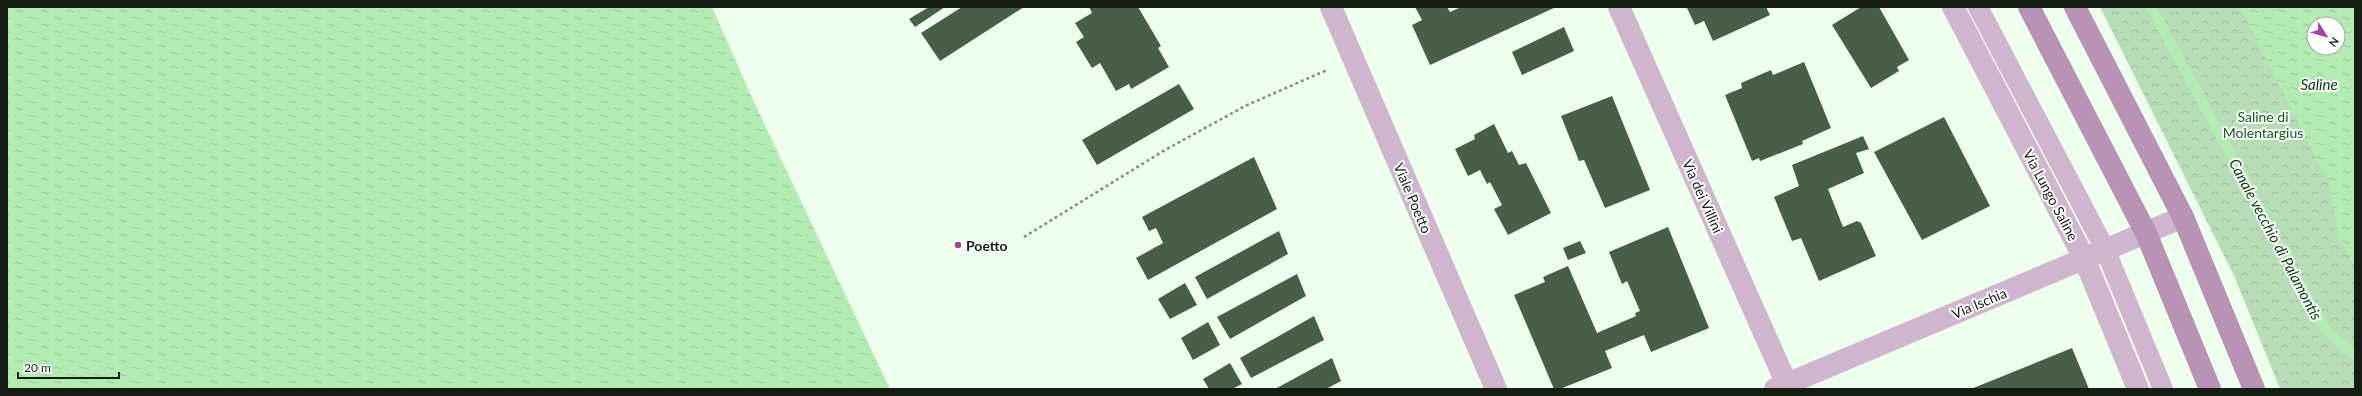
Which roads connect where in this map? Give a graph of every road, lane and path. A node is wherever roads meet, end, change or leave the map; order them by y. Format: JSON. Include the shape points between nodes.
{"nodes":[{"id":1,"x":1330,"y":7,"type":"edge"},
{"id":2,"x":1619,"y":7,"type":"edge"},
{"id":3,"x":1953,"y":7,"type":"edge"},
{"id":4,"x":1978,"y":7,"type":"edge"},
{"id":5,"x":2029,"y":7,"type":"edge"},
{"id":6,"x":2075,"y":7,"type":"edge"},
{"id":7,"x":1327,"y":70,"type":"dead end"},
{"id":8,"x":2183,"y":217,"type":"junction"},
{"id":9,"x":2146,"y":233,"type":"junction"},
{"id":10,"x":1024,"y":237,"type":"dead end"},
{"id":11,"x":2105,"y":249,"type":"junction"},
{"id":12,"x":2084,"y":258,"type":"junction"},
{"id":13,"x":1783,"y":387,"type":"edge"},
{"id":14,"x":1496,"y":389,"type":"edge"},
{"id":15,"x":2138,"y":389,"type":"edge"},
{"id":16,"x":2163,"y":389,"type":"edge"},
{"id":17,"x":2210,"y":389,"type":"edge"},
{"id":18,"x":2254,"y":389,"type":"edge"}],
"edges":[{"from":1,"to":14,"type":"street","name":"Viale Poetto"},
{"from":2,"to":13,"type":"street","name":"Via dei Villini"},
{"from":3,"to":12,"type":"street","name":"Via Lungo Saline"},
{"from":4,"to":11,"type":"lane","name":"Via Lungo Saline"},
{"from":5,"to":9,"type":"main road"},
{"from":6,"to":8,"type":"main road"},
{"from":7,"to":10,"type":"path","via":[[1245,106],[1165,150]]},
{"from":8,"to":9,"type":"street","name":"Via Ischia"},
{"from":8,"to":18,"type":"main road"},
{"from":9,"to":11,"type":"street","name":"Via Ischia"},
{"from":9,"to":17,"type":"main road"},
{"from":11,"to":12,"type":"street","name":"Via Ischia"},
{"from":11,"to":16,"type":"lane","name":"Via Lungo Saline"},
{"from":12,"to":13,"type":"street","name":"Via Ischia"},
{"from":12,"to":15,"type":"street","name":"Via Lungo Saline"}]}
